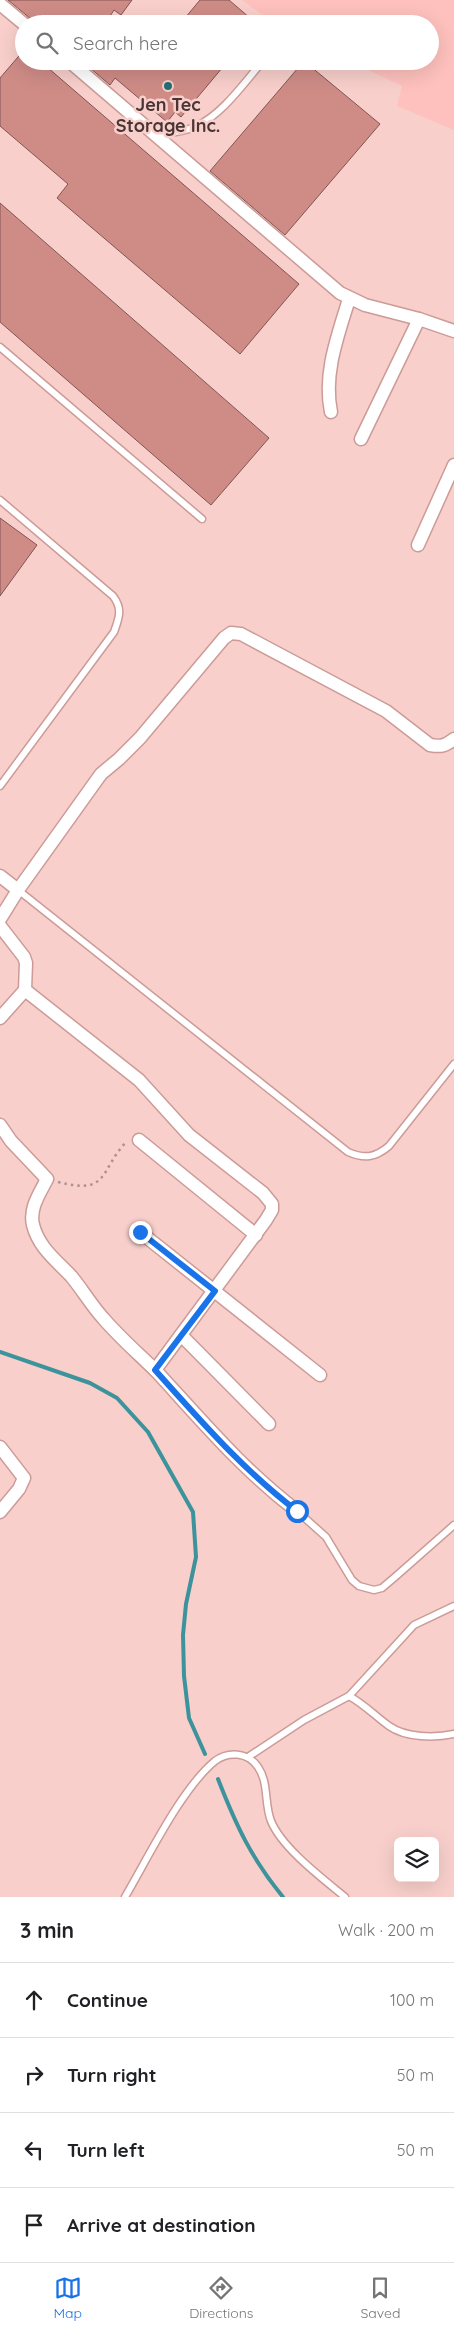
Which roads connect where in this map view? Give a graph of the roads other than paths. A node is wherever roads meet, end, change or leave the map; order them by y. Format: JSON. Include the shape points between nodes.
{"nodes":[{"id":1,"x":0,"y":4,"type":"edge"},
{"id":2,"x":15,"y":16,"type":"edge"},
{"id":3,"x":80,"y":70,"type":"edge"},
{"id":4,"x":254,"y":70,"type":"edge"},
{"id":5,"x":156,"y":135,"type":"junction"},
{"id":6,"x":349,"y":300,"type":"junction"},
{"id":7,"x":419,"y":319,"type":"junction"},
{"id":8,"x":454,"y":331,"type":"edge"},
{"id":9,"x":0,"y":347,"type":"edge"},
{"id":10,"x":331,"y":412,"type":"dead end"},
{"id":11,"x":361,"y":438,"type":"dead end"},
{"id":12,"x":454,"y":465,"type":"edge"},
{"id":13,"x":0,"y":500,"type":"edge"},
{"id":14,"x":202,"y":519,"type":"dead end"},
{"id":15,"x":418,"y":545,"type":"dead end"},
{"id":16,"x":454,"y":739,"type":"edge"},
{"id":17,"x":0,"y":786,"type":"edge"},
{"id":18,"x":0,"y":876,"type":"edge"},
{"id":19,"x":18,"y":890,"type":"junction"},
{"id":20,"x":0,"y":919,"type":"edge"},
{"id":21,"x":0,"y":926,"type":"edge"},
{"id":22,"x":25,"y":990,"type":"junction"},
{"id":23,"x":0,"y":1018,"type":"edge"},
{"id":24,"x":454,"y":1064,"type":"edge"},
{"id":25,"x":0,"y":1125,"type":"edge"},
{"id":26,"x":139,"y":1140,"type":"road end"},
{"id":27,"x":140,"y":1232,"type":"dead end"},
{"id":28,"x":256,"y":1235,"type":"junction"},
{"id":29,"x":215,"y":1291,"type":"junction"},
{"id":30,"x":181,"y":1335,"type":"junction"},
{"id":31,"x":155,"y":1370,"type":"junction"},
{"id":32,"x":320,"y":1375,"type":"dead end"},
{"id":33,"x":269,"y":1424,"type":"dead end"},
{"id":34,"x":0,"y":1446,"type":"edge"},
{"id":35,"x":297,"y":1511,"type":"joint"},
{"id":36,"x":0,"y":1512,"type":"edge"},
{"id":37,"x":454,"y":1525,"type":"edge"},
{"id":38,"x":454,"y":1606,"type":"edge"},
{"id":39,"x":349,"y":1696,"type":"junction"},
{"id":40,"x":454,"y":1734,"type":"edge"},
{"id":41,"x":248,"y":1757,"type":"junction"},
{"id":42,"x":125,"y":1897,"type":"edge"},
{"id":43,"x":344,"y":1897,"type":"edge"}],
"edges":[{"from":1,"to":2,"type":"street"},
{"from":3,"to":5,"type":"street"},
{"from":4,"to":5,"type":"lane","via":[[208,120],[193,127]]},
{"from":5,"to":6,"type":"street"},
{"from":6,"to":7,"type":"street"},
{"from":6,"to":10,"type":"street","via":[[330,374]]},
{"from":7,"to":8,"type":"street"},
{"from":7,"to":11,"type":"street"},
{"from":9,"to":14,"type":"lane"},
{"from":12,"to":15,"type":"street"},
{"from":13,"to":17,"type":"lane","via":[[113,596],[119,604],[120,616],[114,632]]},
{"from":16,"to":19,"type":"street","via":[[439,747],[430,745],[386,711],[242,634],[231,633],[140,738],[101,774]]},
{"from":18,"to":19,"type":"street"},
{"from":19,"to":20,"type":"street"},
{"from":19,"to":24,"type":"lane","via":[[348,1152],[360,1157],[371,1157],[389,1146]]},
{"from":21,"to":22,"type":"street","via":[[26,963]]},
{"from":22,"to":23,"type":"street"},
{"from":22,"to":28,"type":"street","via":[[139,1080],[190,1135],[269,1199],[272,1210]]},
{"from":25,"to":31,"type":"street","via":[[47,1179],[34,1205],[32,1224],[52,1260],[70,1276],[104,1320]]},
{"from":26,"to":28,"type":"street"},
{"from":27,"to":29,"type":"street"},
{"from":28,"to":29,"type":"street"},
{"from":29,"to":30,"type":"street"},
{"from":29,"to":32,"type":"street"},
{"from":30,"to":31,"type":"street"},
{"from":30,"to":33,"type":"street"},
{"from":31,"to":35,"type":"street","via":[[238,1461]]},
{"from":34,"to":36,"type":"street","via":[[24,1478]]},
{"from":35,"to":37,"type":"lane","via":[[326,1537],[352,1580],[359,1586],[374,1590],[382,1588]]},
{"from":38,"to":39,"type":"lane","via":[[414,1625]]},
{"from":39,"to":40,"type":"lane","via":[[399,1731],[442,1736]]},
{"from":39,"to":41,"type":"lane","via":[[304,1720]]},
{"from":41,"to":42,"type":"lane","via":[[224,1755],[200,1776]]},
{"from":41,"to":43,"type":"lane","via":[[264,1776],[266,1806],[272,1823],[307,1865]]}]}
